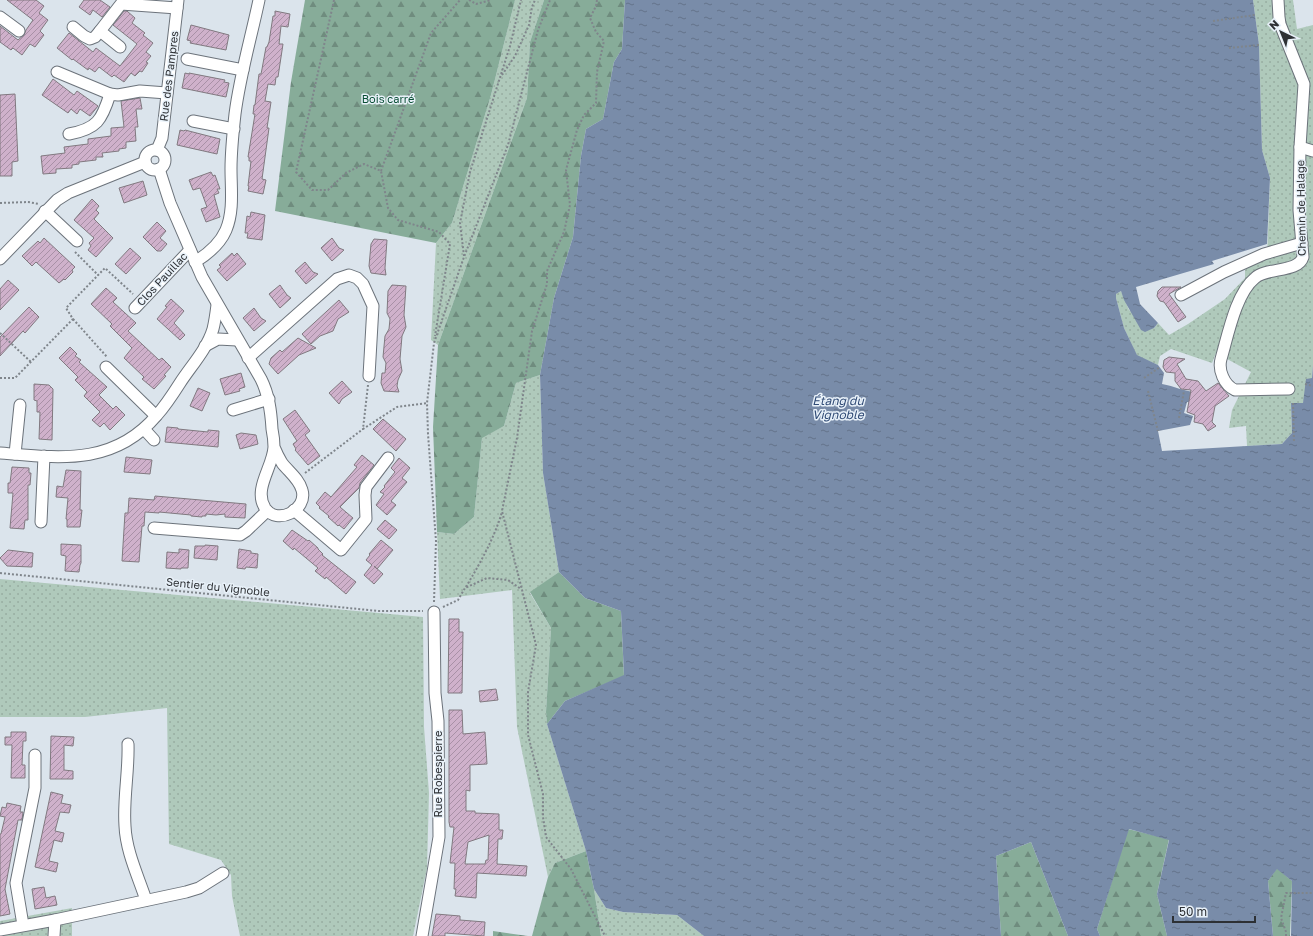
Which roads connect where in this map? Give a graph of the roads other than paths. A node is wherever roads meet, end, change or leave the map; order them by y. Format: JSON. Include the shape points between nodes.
{"nodes":[{"id":1,"x":259,"y":0,"type":"edge"},
{"id":2,"x":1278,"y":0,"type":"edge"},
{"id":3,"x":118,"y":2,"type":"edge"},
{"id":4,"x":178,"y":4,"type":"edge"},
{"id":5,"x":0,"y":17,"type":"edge"},
{"id":6,"x":73,"y":27,"type":"dead end"},
{"id":7,"x":19,"y":31,"type":"dead end"},
{"id":8,"x":100,"y":32,"type":"junction"},
{"id":9,"x":120,"y":47,"type":"dead end"},
{"id":10,"x":187,"y":58,"type":"dead end"},
{"id":11,"x":243,"y":70,"type":"junction"},
{"id":12,"x":57,"y":72,"type":"dead end"},
{"id":13,"x":167,"y":93,"type":"junction"},
{"id":14,"x":110,"y":94,"type":"junction"},
{"id":15,"x":192,"y":121,"type":"dead end"},
{"id":16,"x":234,"y":129,"type":"junction"},
{"id":17,"x":69,"y":134,"type":"dead end"},
{"id":18,"x":1300,"y":146,"type":"junction"},
{"id":19,"x":157,"y":150,"type":"junction"},
{"id":20,"x":1313,"y":151,"type":"edge"},
{"id":21,"x":145,"y":162,"type":"junction"},
{"id":22,"x":159,"y":169,"type":"junction"},
{"id":23,"x":49,"y":207,"type":"junction"},
{"id":24,"x":77,"y":241,"type":"road end"},
{"id":25,"x":1302,"y":243,"type":"junction"},
{"id":26,"x":190,"y":250,"type":"junction"},
{"id":27,"x":0,"y":260,"type":"edge"},
{"id":28,"x":195,"y":262,"type":"junction"},
{"id":29,"x":1181,"y":295,"type":"dead end"},
{"id":30,"x":138,"y":305,"type":"road end"},
{"id":31,"x":218,"y":305,"type":"junction"},
{"id":32,"x":238,"y":340,"type":"junction"},
{"id":33,"x":205,"y":346,"type":"junction"},
{"id":34,"x":248,"y":358,"type":"junction"},
{"id":35,"x":106,"y":367,"type":"road end"},
{"id":36,"x":369,"y":376,"type":"road end"},
{"id":37,"x":1289,"y":389,"type":"dead end"},
{"id":38,"x":269,"y":399,"type":"junction"},
{"id":39,"x":20,"y":405,"type":"dead end"},
{"id":40,"x":233,"y":410,"type":"dead end"},
{"id":41,"x":156,"y":416,"type":"junction"},
{"id":42,"x":144,"y":429,"type":"junction"},
{"id":43,"x":154,"y":440,"type":"dead end"},
{"id":44,"x":274,"y":447,"type":"junction"},
{"id":45,"x":0,"y":453,"type":"edge"},
{"id":46,"x":15,"y":454,"type":"junction"},
{"id":47,"x":44,"y":456,"type":"junction"},
{"id":48,"x":388,"y":458,"type":"dead end"},
{"id":49,"x":294,"y":510,"type":"junction"},
{"id":50,"x":267,"y":511,"type":"junction"},
{"id":51,"x":41,"y":522,"type":"dead end"},
{"id":52,"x":154,"y":528,"type":"dead end"},
{"id":53,"x":434,"y":612,"type":"road end"},
{"id":54,"x":128,"y":744,"type":"dead end"},
{"id":55,"x":34,"y":755,"type":"dead end"},
{"id":56,"x":224,"y":873,"type":"dead end"},
{"id":57,"x":146,"y":900,"type":"junction"},
{"id":58,"x":55,"y":920,"type":"junction"},
{"id":59,"x":23,"y":925,"type":"junction"},
{"id":60,"x":0,"y":930,"type":"edge"},
{"id":61,"x":54,"y":936,"type":"edge"},
{"id":62,"x":422,"y":936,"type":"edge"}],
"edges":[{"from":1,"to":11,"type":"street"},
{"from":2,"to":18,"type":"street","name":"Chemin de Halage","via":[[1280,24],[1304,84]]},
{"from":3,"to":4,"type":"street"},
{"from":3,"to":8,"type":"street"},
{"from":4,"to":13,"type":"street","name":"Rue des Pampres"},
{"from":5,"to":7,"type":"street"},
{"from":6,"to":8,"type":"street","via":[[90,39]]},
{"from":8,"to":9,"type":"street"},
{"from":10,"to":11,"type":"street"},
{"from":11,"to":16,"type":"street"},
{"from":12,"to":14,"type":"street"},
{"from":13,"to":14,"type":"street","via":[[140,90],[118,95]]},
{"from":13,"to":19,"type":"street","name":"Rue des Pampres","via":[[162,138]]},
{"from":14,"to":17,"type":"street","via":[[99,120],[85,131]]},
{"from":15,"to":16,"type":"street"},
{"from":16,"to":28,"type":"street","via":[[228,225],[214,248]]},
{"from":18,"to":20,"type":"street"},
{"from":18,"to":25,"type":"street","name":"Chemin de Halage","via":[[1299,210]]},
{"from":19,"to":21,"type":"street","via":[[148,153]]},
{"from":19,"to":22,"type":"street","via":[[165,158],[164,165]]},
{"from":21,"to":22,"type":"street","via":[[150,169]]},
{"from":21,"to":23,"type":"street","via":[[68,193]]},
{"from":22,"to":26,"type":"street"},
{"from":23,"to":24,"type":"street"},
{"from":23,"to":27,"type":"street"},
{"from":25,"to":29,"type":"street","via":[[1264,254]]},
{"from":25,"to":37,"type":"street","name":"Chemin de Halage","via":[[1303,257],[1300,263],[1263,273],[1255,277],[1244,289],[1220,364],[1222,375],[1235,390]]},
{"from":26,"to":28,"type":"street"},
{"from":26,"to":30,"type":"street","name":"Clos Pauillac"},
{"from":28,"to":31,"type":"street"},
{"from":31,"to":32,"type":"street"},
{"from":31,"to":33,"type":"street","via":[[213,329]]},
{"from":32,"to":33,"type":"street","via":[[218,339]]},
{"from":32,"to":34,"type":"street"},
{"from":33,"to":41,"type":"street"},
{"from":34,"to":36,"type":"street","via":[[336,279],[350,275],[363,284],[373,306]]},
{"from":34,"to":38,"type":"street"},
{"from":35,"to":41,"type":"street"},
{"from":38,"to":40,"type":"street"},
{"from":38,"to":44,"type":"street"},
{"from":39,"to":46,"type":"street"},
{"from":41,"to":42,"type":"street"},
{"from":42,"to":43,"type":"street"},
{"from":42,"to":47,"type":"street","via":[[122,444],[95,454]]},
{"from":44,"to":49,"type":"street","via":[[282,463],[301,487],[301,504]]},
{"from":44,"to":50,"type":"street","via":[[261,489],[262,502]]},
{"from":45,"to":46,"type":"street"},
{"from":46,"to":47,"type":"street"},
{"from":47,"to":51,"type":"street"},
{"from":48,"to":49,"type":"street","via":[[366,487],[366,519],[341,550]]},
{"from":49,"to":50,"type":"street","via":[[277,516]]},
{"from":50,"to":52,"type":"street","via":[[240,535]]},
{"from":53,"to":62,"type":"street","name":"Rue Robespierre","via":[[439,837]]},
{"from":54,"to":57,"type":"street","via":[[125,830]]},
{"from":55,"to":59,"type":"street","via":[[35,788],[16,884]]},
{"from":56,"to":57,"type":"street","via":[[199,888]]},
{"from":57,"to":58,"type":"street"},
{"from":58,"to":59,"type":"street"},
{"from":58,"to":61,"type":"street"},
{"from":59,"to":60,"type":"street"}]}
